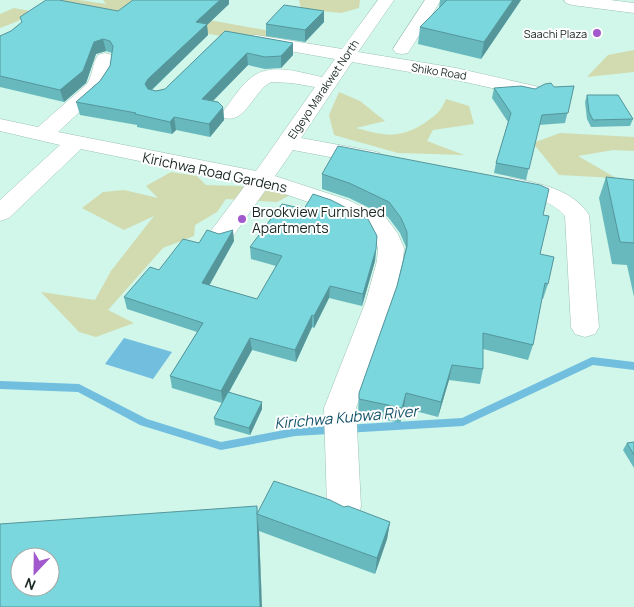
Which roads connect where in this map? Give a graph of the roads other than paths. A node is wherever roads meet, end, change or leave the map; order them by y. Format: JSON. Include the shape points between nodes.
{"nodes":[{"id":1,"x":386,"y":0,"type":"edge"},
{"id":2,"x":433,"y":0,"type":"edge"},
{"id":3,"x":565,"y":0,"type":"edge"},
{"id":4,"x":572,"y":0,"type":"edge"},
{"id":5,"x":634,"y":8,"type":"edge"},
{"id":6,"x":587,"y":20,"type":"dead end"},
{"id":7,"x":386,"y":22,"type":"junction"},
{"id":8,"x":417,"y":26,"type":"junction"},
{"id":9,"x":241,"y":38,"type":"edge"},
{"id":10,"x":402,"y":49,"type":"dead end"},
{"id":11,"x":346,"y":55,"type":"junction"},
{"id":12,"x":105,"y":59,"type":"dead end"},
{"id":13,"x":326,"y":84,"type":"junction"},
{"id":14,"x":532,"y":91,"type":"edge"},
{"id":15,"x":232,"y":114,"type":"dead end"},
{"id":16,"x":0,"y":125,"type":"edge"},
{"id":17,"x":44,"y":134,"type":"junction"},
{"id":18,"x":76,"y":142,"type":"junction"},
{"id":19,"x":287,"y":142,"type":"junction"},
{"id":20,"x":392,"y":162,"type":"edge"},
{"id":21,"x":263,"y":180,"type":"junction"},
{"id":22,"x":495,"y":182,"type":"edge"},
{"id":23,"x":0,"y":213,"type":"edge"},
{"id":24,"x":220,"y":236,"type":"edge"},
{"id":25,"x":585,"y":326,"type":"dead end"},
{"id":26,"x":344,"y":507,"type":"edge"}],
"edges":[{"from":1,"to":7,"type":"street","name":"Elgeyo Marakwet North"},
{"from":2,"to":8,"type":"street"},
{"from":3,"to":6,"type":"street"},
{"from":4,"to":5,"type":"street"},
{"from":7,"to":8,"type":"street"},
{"from":7,"to":11,"type":"street","name":"Elgeyo Marakwet North"},
{"from":8,"to":10,"type":"street"},
{"from":9,"to":11,"type":"street","name":"Shiko Road"},
{"from":11,"to":13,"type":"street","name":"Elgeyo Marakwet North"},
{"from":11,"to":14,"type":"street","name":"Shiko Road"},
{"from":12,"to":17,"type":"street","via":[[94,88]]},
{"from":13,"to":15,"type":"street","via":[[269,76],[261,80]]},
{"from":13,"to":19,"type":"street","name":"Elgeyo Marakwet North"},
{"from":16,"to":17,"type":"street","name":"Kirichwa Road Gardens"},
{"from":17,"to":18,"type":"street","name":"Kirichwa Road Gardens"},
{"from":18,"to":21,"type":"street","name":"Kirichwa Road Gardens"},
{"from":18,"to":23,"type":"street"},
{"from":19,"to":20,"type":"street"},
{"from":19,"to":21,"type":"street","name":"Elgeyo Marakwet North"},
{"from":21,"to":24,"type":"street","name":"Elgeyo Marakwet North"},
{"from":21,"to":26,"type":"street","name":"Kirichwa Road Gardens","via":[[365,216],[378,224],[391,248],[380,302],[340,408]]},
{"from":22,"to":25,"type":"street","via":[[544,192],[570,205],[577,214]]}]}
